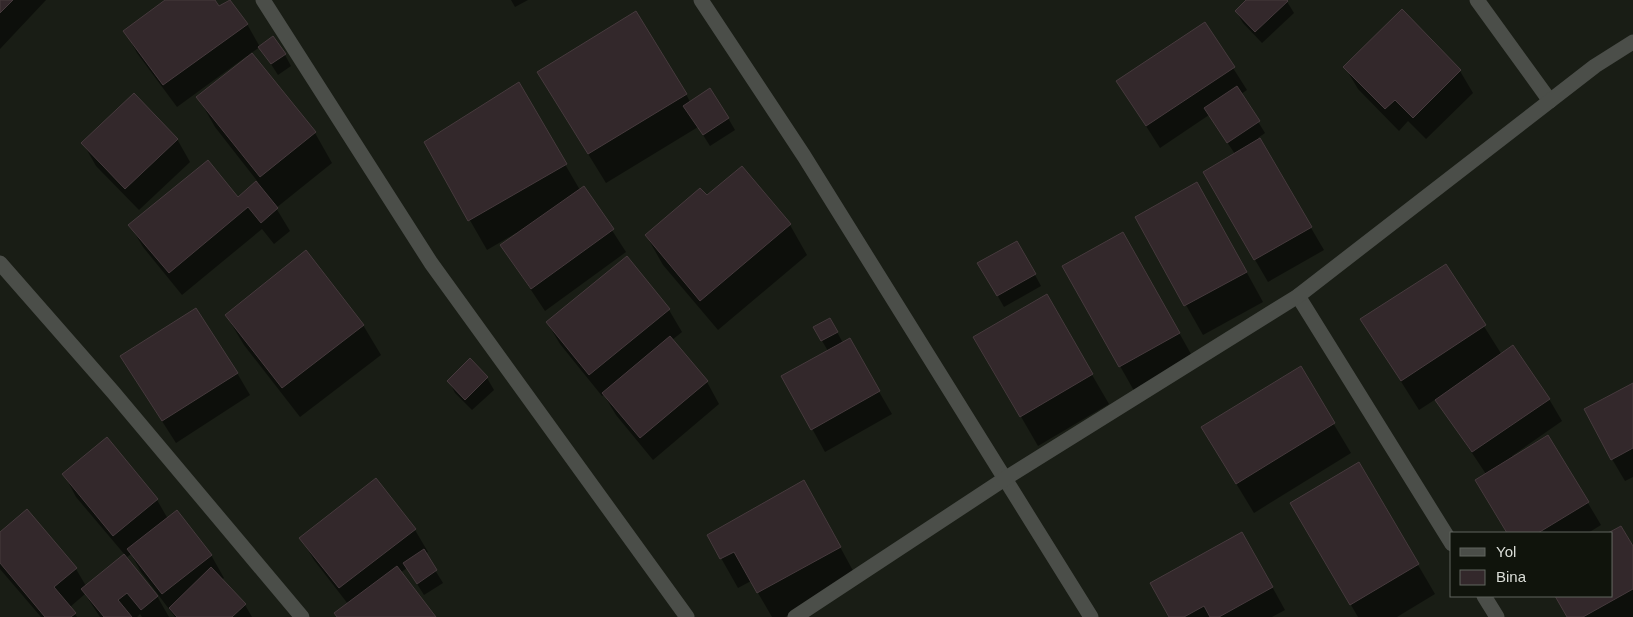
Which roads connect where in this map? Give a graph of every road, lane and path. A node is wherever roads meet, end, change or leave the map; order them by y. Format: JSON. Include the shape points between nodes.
{"nodes":[{"id":1,"x":263,"y":0,"type":"edge"},
{"id":2,"x":701,"y":0,"type":"edge"},
{"id":3,"x":1477,"y":0,"type":"edge"},
{"id":4,"x":1633,"y":42,"type":"edge"},
{"id":5,"x":1550,"y":100,"type":"junction"},
{"id":6,"x":0,"y":263,"type":"edge"},
{"id":7,"x":1298,"y":296,"type":"junction"},
{"id":8,"x":1006,"y":478,"type":"junction"},
{"id":9,"x":1450,"y":541,"type":"edge"},
{"id":10,"x":1485,"y":597,"type":"edge"},
{"id":11,"x":302,"y":617,"type":"edge"},
{"id":12,"x":687,"y":617,"type":"edge"},
{"id":13,"x":795,"y":617,"type":"edge"},
{"id":14,"x":1091,"y":617,"type":"edge"},
{"id":15,"x":1497,"y":617,"type":"edge"}],
"edges":[{"from":1,"to":12,"type":"street","via":[[431,263]]},
{"from":2,"to":8,"type":"street","via":[[804,156]]},
{"from":3,"to":5,"type":"street"},
{"from":4,"to":5,"type":"street"},
{"from":5,"to":7,"type":"street"},
{"from":6,"to":11,"type":"street"},
{"from":7,"to":8,"type":"street"},
{"from":7,"to":9,"type":"street"},
{"from":8,"to":13,"type":"street"},
{"from":8,"to":14,"type":"street"},
{"from":10,"to":15,"type":"street"}]}
